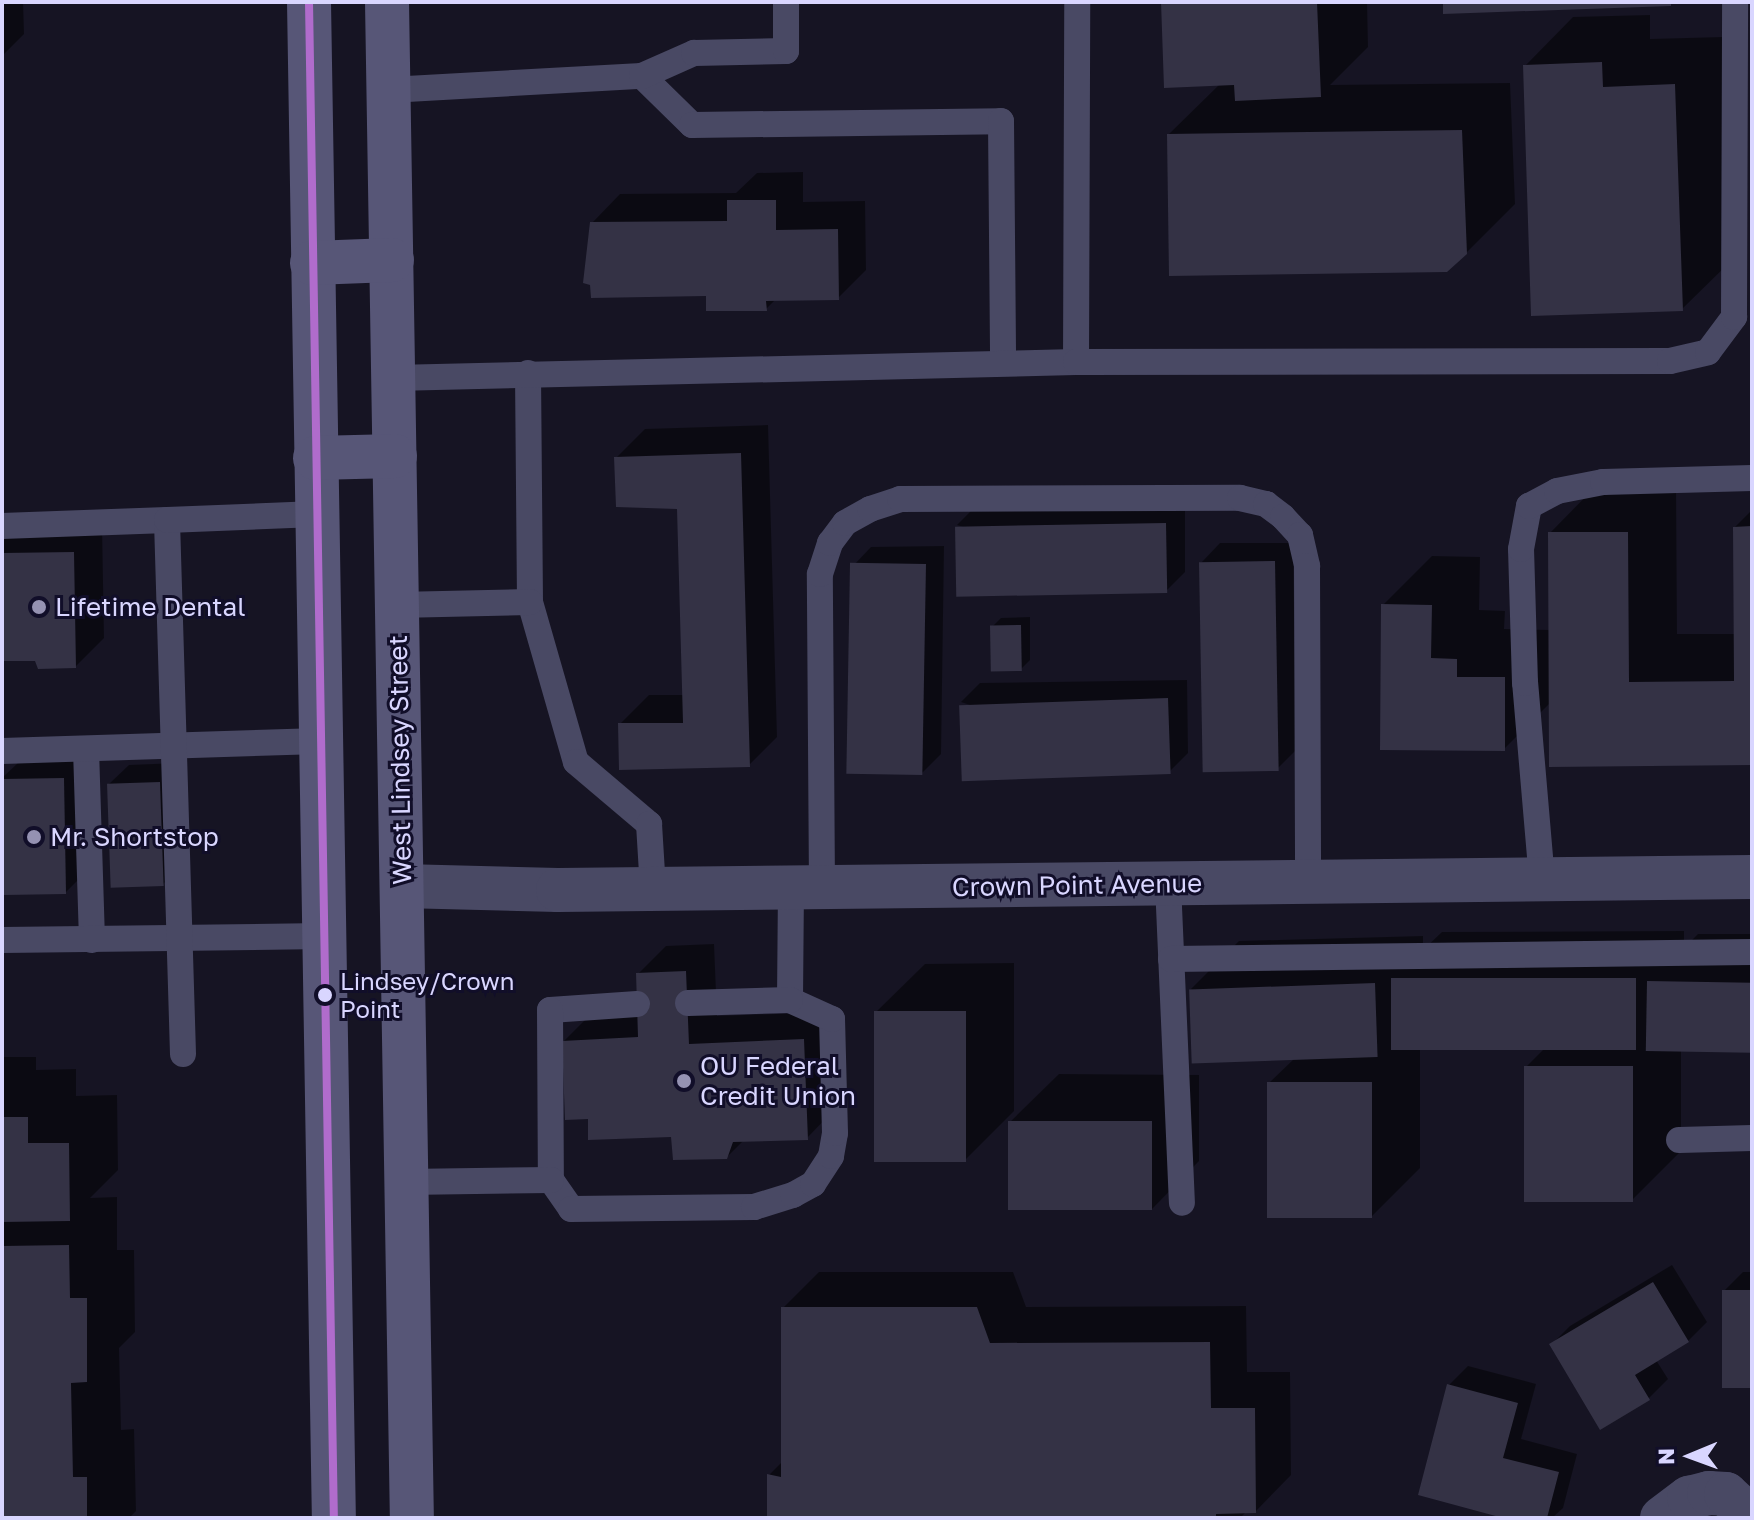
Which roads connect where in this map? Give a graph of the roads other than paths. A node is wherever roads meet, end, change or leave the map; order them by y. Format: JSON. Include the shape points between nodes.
{"nodes":[{"id":1,"x":309,"y":2,"type":"edge"},
{"id":2,"x":387,"y":2,"type":"edge"},
{"id":3,"x":786,"y":2,"type":"edge"},
{"id":4,"x":1077,"y":2,"type":"edge"},
{"id":5,"x":1735,"y":2,"type":"edge"},
{"id":6,"x":642,"y":76,"type":"junction"},
{"id":7,"x":389,"y":90,"type":"junction"},
{"id":8,"x":392,"y":260,"type":"junction"},
{"id":9,"x":312,"y":263,"type":"junction"},
{"id":10,"x":1076,"y":362,"type":"junction"},
{"id":11,"x":1003,"y":363,"type":"junction"},
{"id":12,"x":528,"y":373,"type":"junction"},
{"id":13,"x":394,"y":378,"type":"junction"},
{"id":14,"x":395,"y":456,"type":"junction"},
{"id":15,"x":315,"y":458,"type":"junction"},
{"id":16,"x":1752,"y":478,"type":"edge"},
{"id":17,"x":316,"y":514,"type":"junction"},
{"id":18,"x":167,"y":520,"type":"junction"},
{"id":19,"x":2,"y":526,"type":"edge"},
{"id":20,"x":530,"y":602,"type":"junction"},
{"id":21,"x":397,"y":605,"type":"junction"},
{"id":22,"x":320,"y":741,"type":"junction"},
{"id":23,"x":175,"y":748,"type":"junction"},
{"id":24,"x":86,"y":749,"type":"junction"},
{"id":25,"x":2,"y":751,"type":"edge"},
{"id":26,"x":1752,"y":877,"type":"edge"},
{"id":27,"x":1542,"y":880,"type":"junction"},
{"id":28,"x":1308,"y":882,"type":"junction"},
{"id":29,"x":1168,"y":884,"type":"junction"},
{"id":30,"x":402,"y":886,"type":"junction"},
{"id":31,"x":806,"y":888,"type":"junction"},
{"id":32,"x":653,"y":889,"type":"junction"},
{"id":33,"x":324,"y":936,"type":"junction"},
{"id":34,"x":180,"y":939,"type":"junction"},
{"id":35,"x":2,"y":940,"type":"edge"},
{"id":36,"x":92,"y":940,"type":"junction"},
{"id":37,"x":1752,"y":952,"type":"edge"},
{"id":38,"x":1171,"y":959,"type":"junction"},
{"id":39,"x":790,"y":1000,"type":"junction"},
{"id":40,"x":688,"y":1003,"type":"dead end"},
{"id":41,"x":637,"y":1004,"type":"dead end"},
{"id":42,"x":183,"y":1054,"type":"dead end"},
{"id":43,"x":1752,"y":1138,"type":"edge"},
{"id":44,"x":1679,"y":1140,"type":"dead end"},
{"id":45,"x":551,"y":1180,"type":"junction"},
{"id":46,"x":406,"y":1182,"type":"junction"},
{"id":47,"x":1182,"y":1203,"type":"dead end"},
{"id":48,"x":334,"y":1518,"type":"edge"},
{"id":49,"x":412,"y":1518,"type":"edge"},
{"id":50,"x":1662,"y":1518,"type":"edge"},
{"id":51,"x":1752,"y":1518,"type":"edge"}],
"edges":[{"from":1,"to":9,"type":"street"},
{"from":2,"to":7,"type":"street","name":"West Lindsey Street"},
{"from":3,"to":6,"type":"lane","via":[[786,51],[694,53]]},
{"from":4,"to":10,"type":"lane"},
{"from":5,"to":10,"type":"lane","via":[[1734,317],[1708,352],[1670,361]]},
{"from":6,"to":7,"type":"lane"},
{"from":6,"to":11,"type":"lane","via":[[692,125],[1001,121]]},
{"from":7,"to":8,"type":"street","name":"West Lindsey Street"},
{"from":8,"to":9,"type":"street"},
{"from":8,"to":13,"type":"street","name":"West Lindsey Street"},
{"from":9,"to":15,"type":"street"},
{"from":10,"to":11,"type":"lane"},
{"from":11,"to":12,"type":"lane"},
{"from":12,"to":13,"type":"lane"},
{"from":12,"to":20,"type":"lane"},
{"from":13,"to":14,"type":"street","name":"West Lindsey Street"},
{"from":14,"to":15,"type":"street"},
{"from":14,"to":21,"type":"street","name":"West Lindsey Street"},
{"from":15,"to":17,"type":"street"},
{"from":16,"to":27,"type":"lane","via":[[1603,482],[1557,491],[1529,506],[1521,549],[1525,683]]},
{"from":17,"to":18,"type":"lane"},
{"from":17,"to":22,"type":"street"},
{"from":18,"to":19,"type":"lane"},
{"from":18,"to":23,"type":"lane"},
{"from":20,"to":21,"type":"lane"},
{"from":20,"to":32,"type":"lane","via":[[576,762],[649,824]]},
{"from":21,"to":30,"type":"street","name":"West Lindsey Street"},
{"from":22,"to":23,"type":"lane"},
{"from":22,"to":33,"type":"street"},
{"from":23,"to":24,"type":"lane"},
{"from":23,"to":34,"type":"lane"},
{"from":24,"to":25,"type":"lane"},
{"from":24,"to":36,"type":"lane"},
{"from":26,"to":27,"type":"street","name":"Crown Point Avenue"},
{"from":27,"to":28,"type":"street","name":"Crown Point Avenue"},
{"from":28,"to":29,"type":"street","name":"Crown Point Avenue"},
{"from":28,"to":31,"type":"lane","via":[[1307,566],[1300,535],[1283,517],[1266,504],[1240,498],[900,499],[845,523],[830,543],[820,574]]},
{"from":29,"to":31,"type":"street","name":"Crown Point Avenue"},
{"from":29,"to":38,"type":"lane"},
{"from":30,"to":32,"type":"street","name":"Crown Point Avenue"},
{"from":30,"to":46,"type":"street","name":"West Lindsey Street"},
{"from":31,"to":32,"type":"street","name":"Crown Point Avenue"},
{"from":31,"to":39,"type":"lane"},
{"from":33,"to":34,"type":"lane"},
{"from":33,"to":48,"type":"street"},
{"from":34,"to":36,"type":"lane"},
{"from":34,"to":42,"type":"lane"},
{"from":35,"to":36,"type":"lane"},
{"from":37,"to":38,"type":"lane"},
{"from":38,"to":47,"type":"lane"},
{"from":39,"to":40,"type":"lane"},
{"from":39,"to":45,"type":"lane","via":[[832,1019],[835,1133],[831,1156],[813,1184],[754,1207],[571,1209]]},
{"from":41,"to":45,"type":"lane","via":[[550,1010]]},
{"from":43,"to":44,"type":"lane"},
{"from":45,"to":46,"type":"lane"},
{"from":46,"to":49,"type":"street","name":"West Lindsey Street"},
{"from":50,"to":51,"type":"street","via":[[1689,1498],[1709,1493],[1726,1494]]}]}
